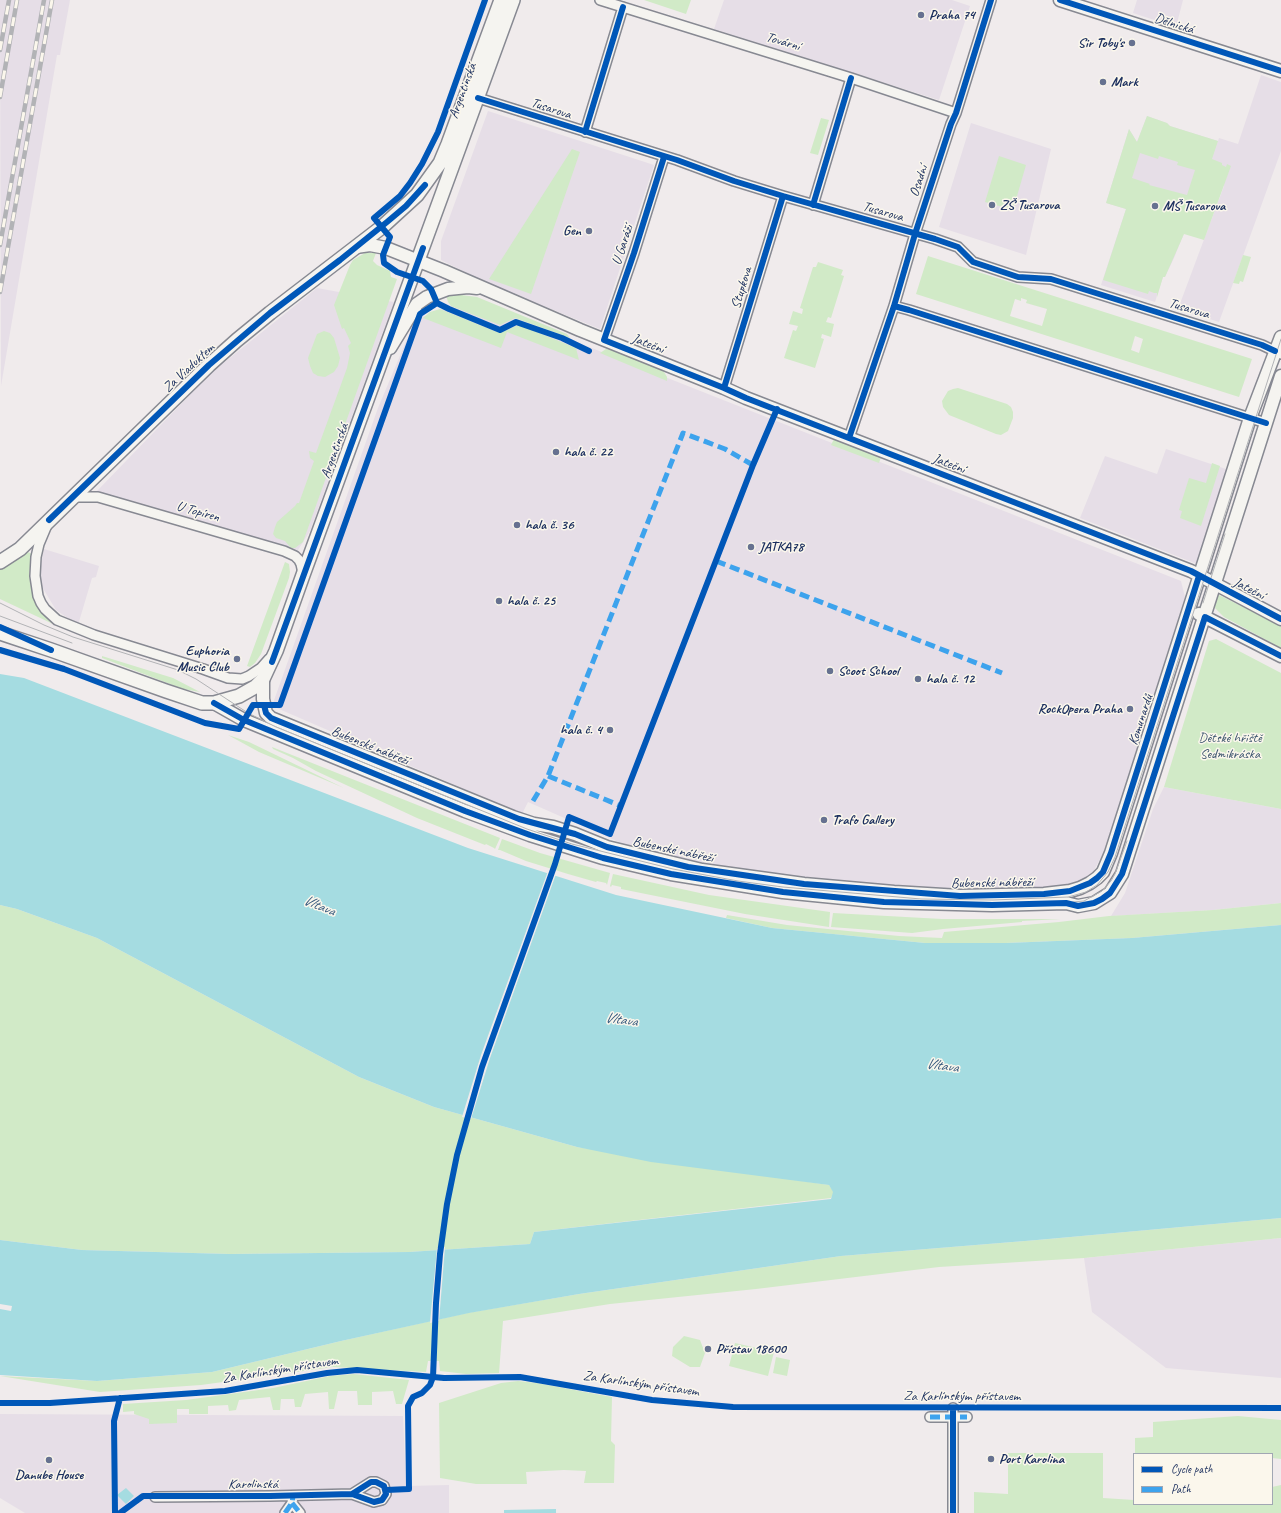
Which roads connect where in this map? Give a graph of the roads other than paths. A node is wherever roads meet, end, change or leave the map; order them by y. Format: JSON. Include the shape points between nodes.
{"nodes":[{"id":1,"x":501,"y":0,"type":"edge"},
{"id":2,"x":513,"y":0,"type":"edge"},
{"id":3,"x":600,"y":0,"type":"edge"},
{"id":4,"x":991,"y":0,"type":"edge"},
{"id":5,"x":1060,"y":0,"type":"edge"},
{"id":6,"x":623,"y":7,"type":"junction"},
{"id":7,"x":1281,"y":71,"type":"edge"},
{"id":8,"x":851,"y":78,"type":"junction"},
{"id":9,"x":478,"y":98,"type":"junction"},
{"id":10,"x":956,"y":113,"type":"junction"},
{"id":11,"x":585,"y":132,"type":"junction"},
{"id":12,"x":664,"y":157,"type":"junction"},
{"id":13,"x":783,"y":196,"type":"junction"},
{"id":14,"x":813,"y":205,"type":"junction"},
{"id":15,"x":914,"y":234,"type":"junction"},
{"id":16,"x":356,"y":247,"type":"junction"},
{"id":17,"x":418,"y":261,"type":"junction"},
{"id":18,"x":488,"y":290,"type":"junction"},
{"id":19,"x":894,"y":306,"type":"junction"},
{"id":20,"x":1281,"y":337,"type":"edge"},
{"id":21,"x":604,"y":340,"type":"junction"},
{"id":22,"x":1278,"y":352,"type":"edge"},
{"id":23,"x":381,"y":362,"type":"junction"},
{"id":24,"x":1281,"y":376,"type":"edge"},
{"id":25,"x":724,"y":388,"type":"junction"},
{"id":26,"x":1250,"y":418,"type":"junction"},
{"id":27,"x":1266,"y":423,"type":"junction"},
{"id":28,"x":850,"y":438,"type":"junction"},
{"id":29,"x":72,"y":497,"type":"junction"},
{"id":30,"x":49,"y":520,"type":"junction"},
{"id":31,"x":0,"y":562,"type":"edge"},
{"id":32,"x":303,"y":575,"type":"junction"},
{"id":33,"x":1199,"y":576,"type":"junction"},
{"id":34,"x":1215,"y":584,"type":"junction"},
{"id":35,"x":1188,"y":609,"type":"junction"},
{"id":36,"x":1205,"y":617,"type":"junction"},
{"id":37,"x":1281,"y":619,"type":"edge"},
{"id":38,"x":0,"y":628,"type":"edge"},
{"id":39,"x":0,"y":634,"type":"edge"},
{"id":40,"x":51,"y":650,"type":"junction"},
{"id":41,"x":276,"y":651,"type":"junction"},
{"id":42,"x":1281,"y":656,"type":"edge"},
{"id":43,"x":264,"y":679,"type":"junction"},
{"id":44,"x":214,"y":704,"type":"junction"},
{"id":45,"x":1103,"y":872,"type":"joint"},
{"id":46,"x":1116,"y":885,"type":"joint"},
{"id":47,"x":954,"y":1412,"type":"junction"},
{"id":48,"x":930,"y":1416,"type":"dead end"},
{"id":49,"x":967,"y":1417,"type":"dead end"},
{"id":50,"x":352,"y":1494,"type":"dead end"},
{"id":51,"x":155,"y":1497,"type":"dead end"},
{"id":52,"x":293,"y":1500,"type":"junction"},
{"id":53,"x":285,"y":1513,"type":"edge"},
{"id":54,"x":300,"y":1513,"type":"edge"},
{"id":55,"x":953,"y":1513,"type":"edge"}],
"edges":[{"from":1,"to":16,"type":"main road","name":"Argentinská","via":[[440,163],[413,199]]},
{"from":2,"to":9,"type":"main road","name":"Argentinská"},
{"from":3,"to":6,"type":"street","name":"Tovární"},
{"from":4,"to":10,"type":"street","name":"Osadní"},
{"from":5,"to":7,"type":"street","name":"Dělnická"},
{"from":6,"to":8,"type":"street","name":"Tovární"},
{"from":6,"to":11,"type":"street"},
{"from":8,"to":10,"type":"street","name":"Tovární"},
{"from":8,"to":14,"type":"street"},
{"from":9,"to":11,"type":"street","name":"Tusarova"},
{"from":9,"to":17,"type":"main road","name":"Argentinská"},
{"from":10,"to":15,"type":"street","name":"Osadní"},
{"from":11,"to":12,"type":"street","name":"Tusarova"},
{"from":12,"to":13,"type":"street","name":"Tusarova"},
{"from":12,"to":21,"type":"street","name":"U Garáží"},
{"from":13,"to":14,"type":"street","name":"Tusarova"},
{"from":13,"to":25,"type":"street","name":"Stupkova"},
{"from":14,"to":15,"type":"street","name":"Tusarova"},
{"from":15,"to":19,"type":"street","name":"Osadní"},
{"from":15,"to":22,"type":"street","name":"Tusarova","via":[[958,247],[973,262],[1018,277],[1051,278]]},
{"from":16,"to":17,"type":"street","name":"Jateční","via":[[377,245]]},
{"from":16,"to":29,"type":"main road","name":"Za Viaduktem","via":[[220,355]]},
{"from":17,"to":18,"type":"street","name":"Jateční"},
{"from":17,"to":23,"type":"main road","name":"Argentinská"},
{"from":18,"to":21,"type":"street","name":"Jateční"},
{"from":18,"to":23,"type":"street","name":"Jateční","via":[[458,288],[440,291],[427,297],[417,304]]},
{"from":19,"to":26,"type":"street"},
{"from":19,"to":28,"type":"street","name":"Osadní"},
{"from":20,"to":22,"type":"street","name":"Komunardů"},
{"from":21,"to":25,"type":"street","name":"Jateční"},
{"from":22,"to":26,"type":"street","name":"Komunardů"},
{"from":23,"to":32,"type":"main road","name":"Argentinská"},
{"from":24,"to":27,"type":"street","name":"Komunardů"},
{"from":25,"to":28,"type":"street","name":"Jateční"},
{"from":26,"to":27,"type":"street"},
{"from":26,"to":33,"type":"street","name":"Komunardů"},
{"from":27,"to":34,"type":"street","name":"Komunardů"},
{"from":28,"to":33,"type":"street","name":"Jateční"},
{"from":29,"to":30,"type":"main road","name":"Za Viaduktem"},
{"from":29,"to":32,"type":"street","name":"U Topíren","via":[[98,498],[284,552],[299,560]]},
{"from":30,"to":31,"type":"main road","name":"Za Viaduktem","via":[[20,549]]},
{"from":30,"to":41,"type":"street","via":[[39,544],[35,576],[41,603],[57,620],[94,635],[228,678],[249,676],[261,668]]},
{"from":32,"to":41,"type":"main road","name":"Argentinská"},
{"from":33,"to":34,"type":"street","name":"Jateční"},
{"from":33,"to":35,"type":"street","name":"Komunardů"},
{"from":34,"to":36,"type":"street","name":"Komunardů"},
{"from":34,"to":37,"type":"street","name":"Jateční"},
{"from":35,"to":36,"type":"street"},
{"from":35,"to":45,"type":"street","name":"Komunardů"},
{"from":36,"to":42,"type":"street"},
{"from":36,"to":46,"type":"street","name":"Komunardů","via":[[1122,874]]},
{"from":38,"to":40,"type":"main road"},
{"from":39,"to":40,"type":"main road"},
{"from":40,"to":44,"type":"main road","via":[[178,696]]},
{"from":41,"to":43,"type":"main road","name":"Argentinská"},
{"from":43,"to":44,"type":"main road","name":"Argentinská","via":[[248,692]]},
{"from":43,"to":45,"type":"street","name":"Bubenské nábřeží","via":[[263,699],[266,713],[271,718],[526,822],[553,827],[606,847],[688,867],[804,884],[960,896],[1070,891],[1090,883]]},
{"from":44,"to":46,"type":"street","name":"Bubenské nábřeží","via":[[244,720],[348,763],[548,842],[671,874],[737,886],[884,902],[992,905],[1066,903],[1078,906],[1098,901]]},
{"from":47,"to":48,"type":"street"},
{"from":47,"to":49,"type":"street"},
{"from":47,"to":55,"type":"street"},
{"from":50,"to":52,"type":"street","name":"Karolinská"},
{"from":51,"to":52,"type":"street","name":"Karolinská"},
{"from":52,"to":53,"type":"street"},
{"from":52,"to":54,"type":"street"}]}
